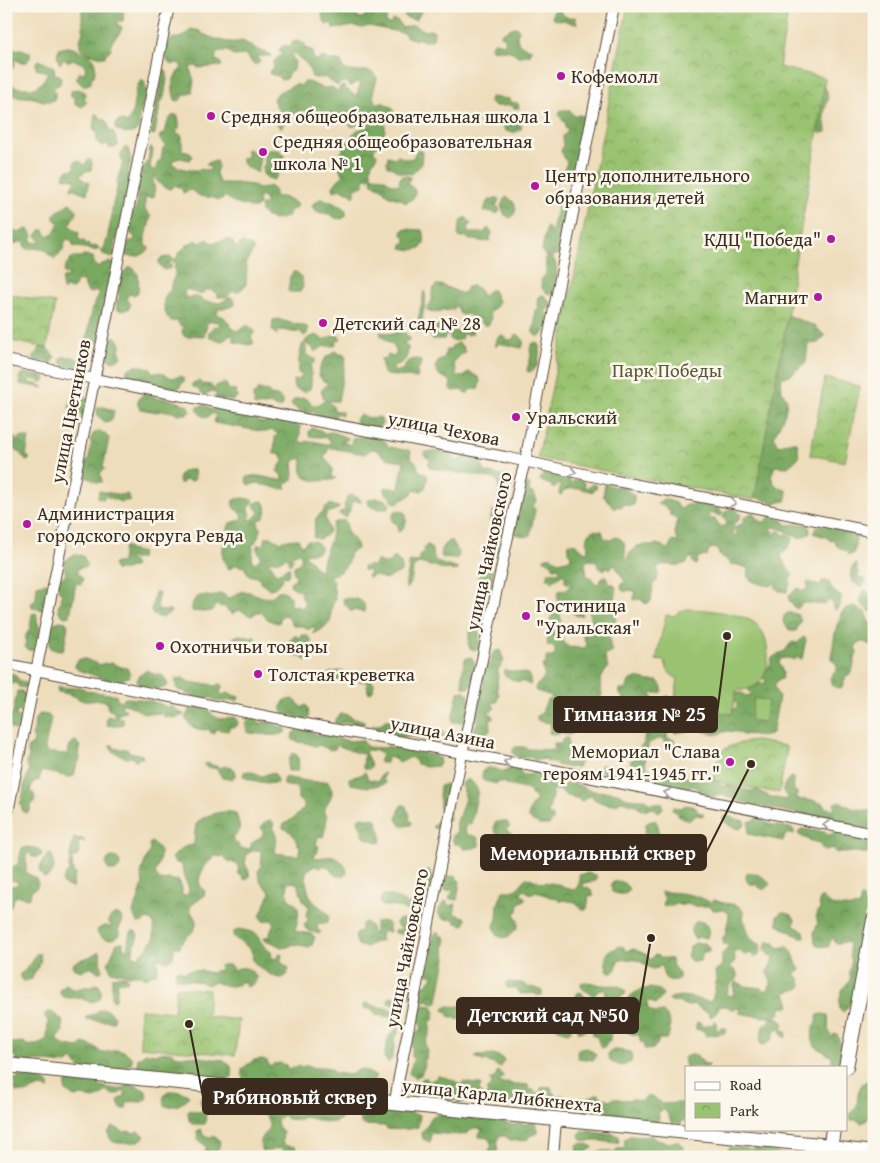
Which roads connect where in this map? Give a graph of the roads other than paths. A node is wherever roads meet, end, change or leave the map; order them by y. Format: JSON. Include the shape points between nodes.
{"nodes":[{"id":1,"x":168,"y":6,"type":"edge"},
{"id":2,"x":614,"y":6,"type":"edge"},
{"id":3,"x":6,"y":360,"type":"edge"},
{"id":4,"x":94,"y":379,"type":"junction"},
{"id":5,"x":525,"y":462,"type":"junction"},
{"id":6,"x":874,"y":532,"type":"edge"},
{"id":7,"x":6,"y":664,"type":"edge"},
{"id":8,"x":36,"y":670,"type":"junction"},
{"id":9,"x":462,"y":754,"type":"junction"},
{"id":10,"x":6,"y":822,"type":"edge"},
{"id":11,"x":874,"y":834,"type":"edge"},
{"id":12,"x":874,"y":920,"type":"edge"},
{"id":13,"x":6,"y":1065,"type":"edge"},
{"id":14,"x":846,"y":1066,"type":"edge"},
{"id":15,"x":395,"y":1102,"type":"junction"},
{"id":16,"x":556,"y":1120,"type":"junction"},
{"id":17,"x":833,"y":1130,"type":"edge"},
{"id":18,"x":830,"y":1151,"type":"edge"},
{"id":19,"x":874,"y":1151,"type":"edge"},
{"id":20,"x":553,"y":1157,"type":"edge"}],
"edges":[{"from":1,"to":4,"type":"street","name":"улица Цветников"},
{"from":2,"to":5,"type":"street","name":"улица Чайковского"},
{"from":3,"to":4,"type":"street","name":"улица Чехова"},
{"from":4,"to":5,"type":"street","name":"улица Чехова"},
{"from":4,"to":8,"type":"street","name":"улица Цветников"},
{"from":5,"to":6,"type":"street","name":"улица Чехова","one_way":true},
{"from":5,"to":9,"type":"street","name":"улица Чайковского"},
{"from":7,"to":8,"type":"street","name":"улица Азина"},
{"from":8,"to":9,"type":"street","name":"улица Азина"},
{"from":8,"to":10,"type":"street","name":"улица Цветников"},
{"from":11,"to":9,"type":"street","name":"улица Азина","one_way":true},
{"from":9,"to":15,"type":"street","name":"улица Чайковского"},
{"from":12,"to":14,"type":"main road"},
{"from":13,"to":15,"type":"main road","name":"улица Карла Либкнехта"},
{"from":15,"to":16,"type":"main road","name":"улица Карла Либкнехта"},
{"from":16,"to":18,"type":"main road","name":"улица Карла Либкнехта"},
{"from":16,"to":20,"type":"street"},
{"from":17,"to":18,"type":"main road"},
{"from":18,"to":19,"type":"street","name":"улица Карла Либкнехта"}]}
